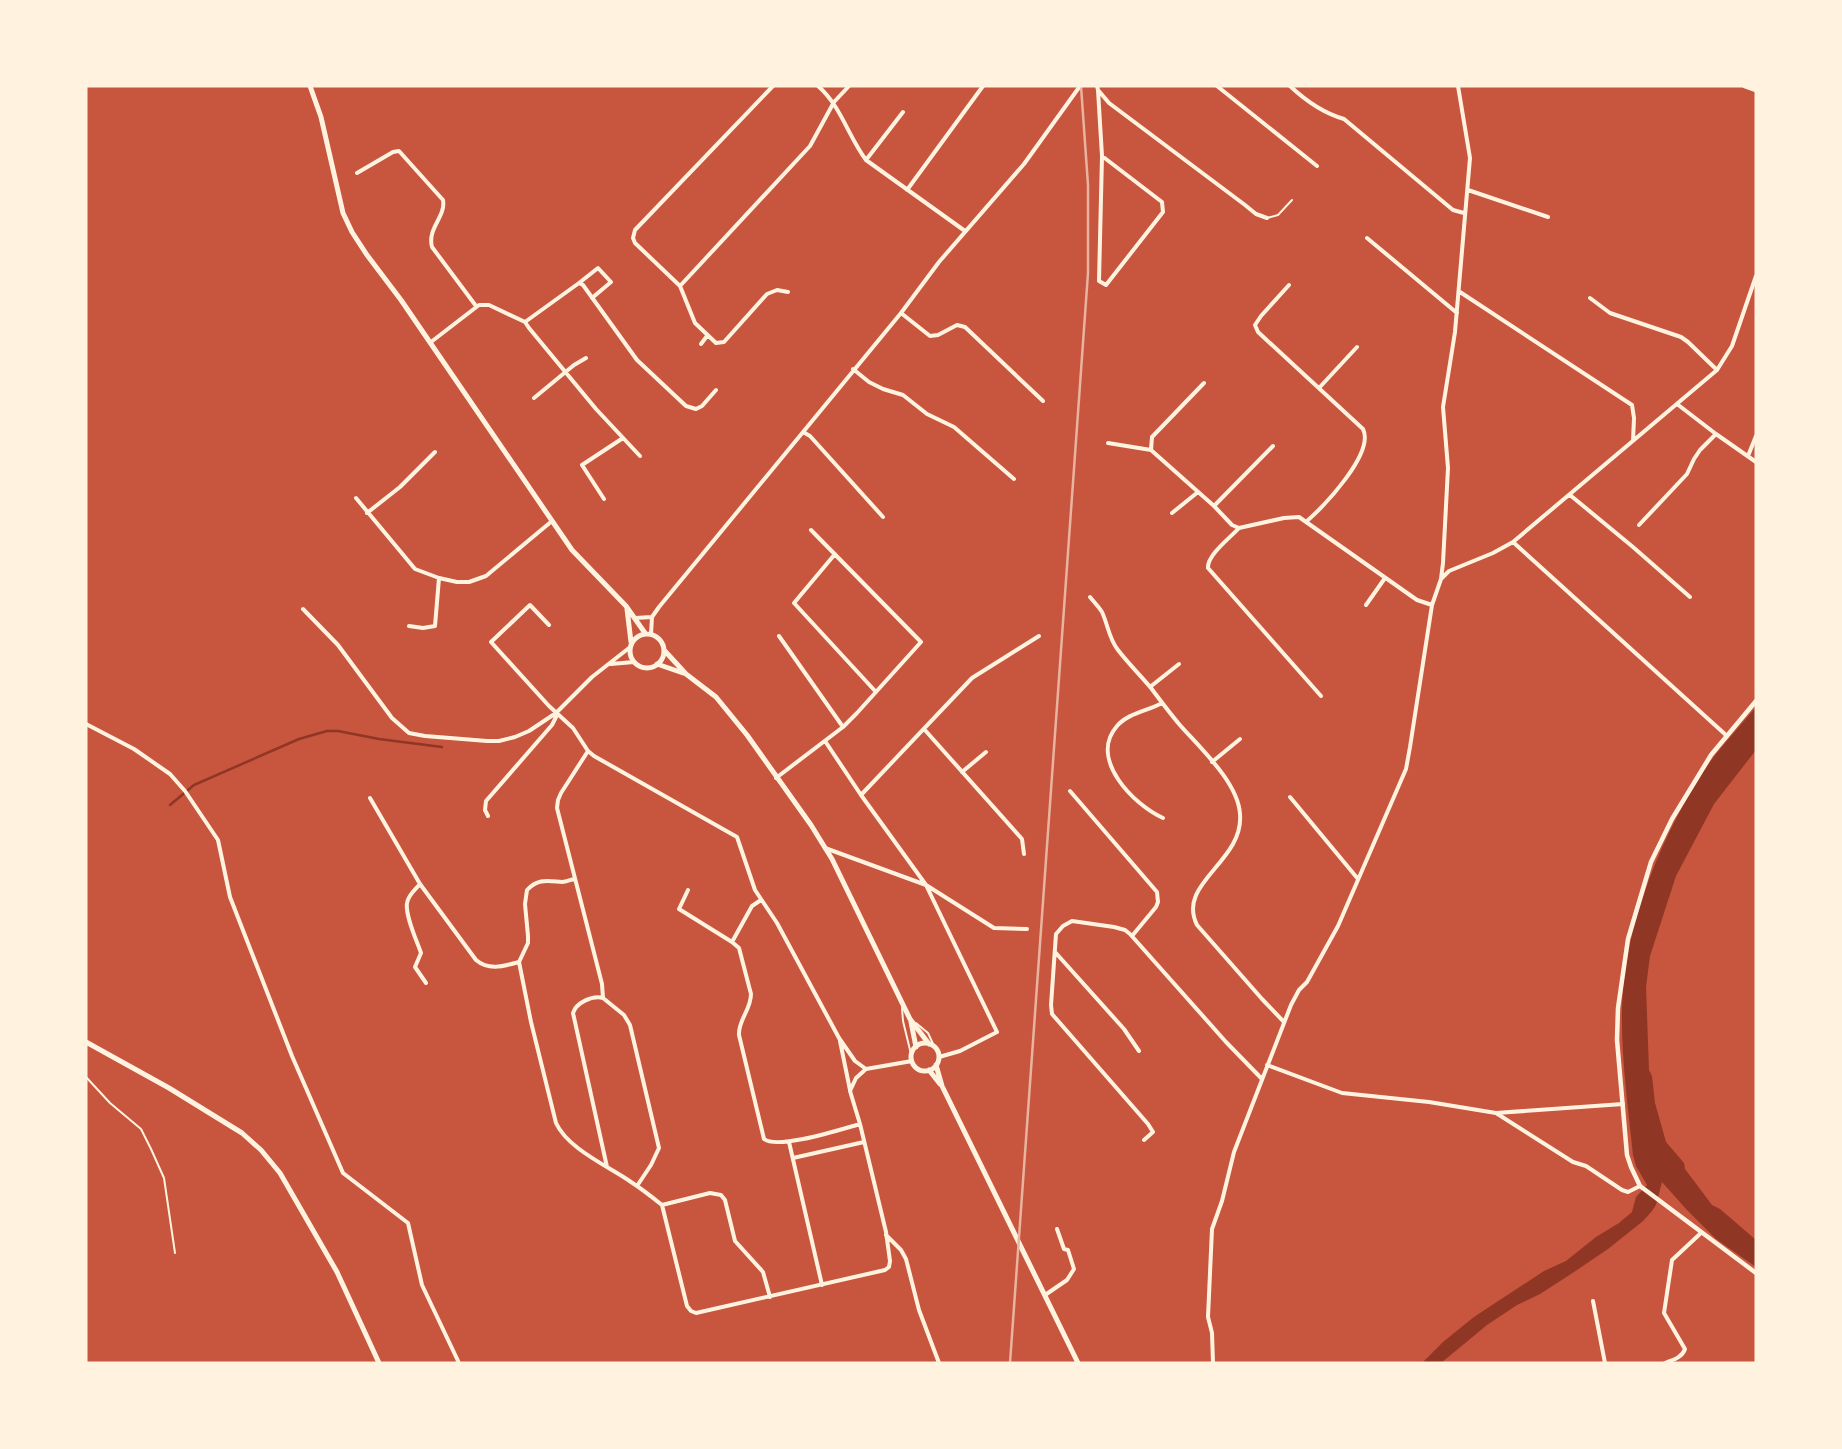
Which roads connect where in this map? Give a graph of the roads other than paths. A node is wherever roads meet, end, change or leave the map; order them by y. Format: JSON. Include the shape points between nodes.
{"nodes":[{"id":1,"x":310,"y":86,"type":"edge"},
{"id":2,"x":773,"y":86,"type":"edge"},
{"id":3,"x":818,"y":86,"type":"edge"},
{"id":4,"x":850,"y":86,"type":"edge"},
{"id":5,"x":983,"y":86,"type":"edge"},
{"id":6,"x":1080,"y":86,"type":"edge"},
{"id":7,"x":1218,"y":86,"type":"edge"},
{"id":8,"x":1290,"y":86,"type":"edge"},
{"id":9,"x":1458,"y":86,"type":"edge"},
{"id":10,"x":1745,"y":86,"type":"edge"},
{"id":11,"x":1098,"y":88,"type":"edge"},
{"id":12,"x":1756,"y":90,"type":"edge"},
{"id":13,"x":834,"y":102,"type":"junction"},
{"id":14,"x":902,"y":112,"type":"dead end"},
{"id":15,"x":1102,"y":156,"type":"junction"},
{"id":16,"x":866,"y":160,"type":"junction"},
{"id":17,"x":1317,"y":166,"type":"dead end"},
{"id":18,"x":357,"y":173,"type":"dead end"},
{"id":19,"x":907,"y":190,"type":"junction"},
{"id":20,"x":1468,"y":190,"type":"junction"},
{"id":21,"x":1292,"y":200,"type":"dead end"},
{"id":22,"x":1464,"y":213,"type":"junction"},
{"id":23,"x":1548,"y":217,"type":"dead end"},
{"id":24,"x":1267,"y":218,"type":"joint"},
{"id":25,"x":965,"y":231,"type":"junction"},
{"id":26,"x":1367,"y":238,"type":"dead end"},
{"id":27,"x":1756,"y":276,"type":"edge"},
{"id":28,"x":579,"y":283,"type":"junction"},
{"id":29,"x":680,"y":286,"type":"junction"},
{"id":30,"x":1288,"y":286,"type":"dead end"},
{"id":31,"x":788,"y":292,"type":"dead end"},
{"id":32,"x":1460,"y":292,"type":"junction"},
{"id":33,"x":592,"y":298,"type":"junction"},
{"id":34,"x":1590,"y":298,"type":"dead end"},
{"id":35,"x":476,"y":306,"type":"junction"},
{"id":36,"x":901,"y":312,"type":"junction"},
{"id":37,"x":1457,"y":313,"type":"junction"},
{"id":38,"x":525,"y":322,"type":"junction"},
{"id":39,"x":707,"y":336,"type":"junction"},
{"id":40,"x":431,"y":342,"type":"junction"},
{"id":41,"x":701,"y":344,"type":"dead end"},
{"id":42,"x":1357,"y":347,"type":"dead end"},
{"id":43,"x":586,"y":358,"type":"dead end"},
{"id":44,"x":853,"y":370,"type":"junction"},
{"id":45,"x":1717,"y":370,"type":"junction"},
{"id":46,"x":565,"y":372,"type":"junction"},
{"id":47,"x":1204,"y":383,"type":"dead end"},
{"id":48,"x":1319,"y":388,"type":"junction"},
{"id":49,"x":716,"y":390,"type":"dead end"},
{"id":50,"x":534,"y":398,"type":"dead end"},
{"id":51,"x":1043,"y":401,"type":"dead end"},
{"id":52,"x":1677,"y":404,"type":"junction"},
{"id":53,"x":803,"y":432,"type":"junction"},
{"id":54,"x":1716,"y":434,"type":"junction"},
{"id":55,"x":1756,"y":436,"type":"edge"},
{"id":56,"x":623,"y":438,"type":"junction"},
{"id":57,"x":1633,"y":442,"type":"junction"},
{"id":58,"x":1108,"y":444,"type":"dead end"},
{"id":59,"x":1273,"y":446,"type":"dead end"},
{"id":60,"x":1151,"y":450,"type":"junction"},
{"id":61,"x":435,"y":452,"type":"dead end"},
{"id":62,"x":640,"y":456,"type":"dead end"},
{"id":63,"x":1748,"y":456,"type":"junction"},
{"id":64,"x":1756,"y":462,"type":"edge"},
{"id":65,"x":1014,"y":479,"type":"dead end"},
{"id":66,"x":1198,"y":492,"type":"junction"},
{"id":67,"x":1570,"y":495,"type":"junction"},
{"id":68,"x":356,"y":498,"type":"dead end"},
{"id":69,"x":604,"y":499,"type":"dead end"},
{"id":70,"x":1214,"y":506,"type":"junction"},
{"id":71,"x":1172,"y":512,"type":"dead end"},
{"id":72,"x":367,"y":513,"type":"junction"},
{"id":73,"x":882,"y":517,"type":"dead end"},
{"id":74,"x":1306,"y":521,"type":"junction"},
{"id":75,"x":552,"y":522,"type":"junction"},
{"id":76,"x":1639,"y":526,"type":"dead end"},
{"id":77,"x":1239,"y":528,"type":"junction"},
{"id":78,"x":811,"y":530,"type":"dead end"},
{"id":79,"x":1514,"y":542,"type":"junction"},
{"id":80,"x":835,"y":554,"type":"junction"},
{"id":81,"x":440,"y":578,"type":"junction"},
{"id":82,"x":1386,"y":578,"type":"junction"},
{"id":83,"x":1441,"y":579,"type":"junction"},
{"id":84,"x":1690,"y":596,"type":"dead end"},
{"id":85,"x":1090,"y":597,"type":"dead end"},
{"id":86,"x":1366,"y":604,"type":"dead end"},
{"id":87,"x":626,"y":606,"type":"junction"},
{"id":88,"x":1432,"y":606,"type":"junction"},
{"id":89,"x":303,"y":609,"type":"dead end"},
{"id":90,"x":652,"y":617,"type":"junction"},
{"id":91,"x":635,"y":618,"type":"junction"},
{"id":92,"x":549,"y":625,"type":"dead end"},
{"id":93,"x":409,"y":626,"type":"dead end"},
{"id":94,"x":648,"y":634,"type":"junction"},
{"id":95,"x":779,"y":636,"type":"dead end"},
{"id":96,"x":1039,"y":636,"type":"dead end"},
{"id":97,"x":630,"y":645,"type":"junction"},
{"id":98,"x":664,"y":650,"type":"junction"},
{"id":99,"x":634,"y":662,"type":"junction"},
{"id":100,"x":611,"y":664,"type":"junction"},
{"id":101,"x":657,"y":664,"type":"junction"},
{"id":102,"x":1179,"y":664,"type":"dead end"},
{"id":103,"x":686,"y":674,"type":"junction"},
{"id":104,"x":1150,"y":687,"type":"junction"},
{"id":105,"x":876,"y":692,"type":"junction"},
{"id":106,"x":1321,"y":696,"type":"dead end"},
{"id":107,"x":1756,"y":702,"type":"edge"},
{"id":108,"x":1162,"y":704,"type":"junction"},
{"id":109,"x":556,"y":713,"type":"junction"},
{"id":110,"x":86,"y":724,"type":"edge"},
{"id":111,"x":843,"y":727,"type":"junction"},
{"id":112,"x":924,"y":729,"type":"junction"},
{"id":113,"x":1727,"y":736,"type":"junction"},
{"id":114,"x":1240,"y":739,"type":"dead end"},
{"id":115,"x":825,"y":741,"type":"junction"},
{"id":116,"x":588,"y":751,"type":"junction"},
{"id":117,"x":986,"y":752,"type":"dead end"},
{"id":118,"x":1212,"y":762,"type":"junction"},
{"id":119,"x":962,"y":772,"type":"junction"},
{"id":120,"x":776,"y":778,"type":"junction"},
{"id":121,"x":1070,"y":791,"type":"dead end"},
{"id":122,"x":861,"y":796,"type":"junction"},
{"id":123,"x":1290,"y":797,"type":"dead end"},
{"id":124,"x":370,"y":798,"type":"dead end"},
{"id":125,"x":488,"y":816,"type":"dead end"},
{"id":126,"x":1163,"y":818,"type":"dead end"},
{"id":127,"x":825,"y":848,"type":"junction"},
{"id":128,"x":1024,"y":854,"type":"dead end"},
{"id":129,"x":1358,"y":879,"type":"junction"},
{"id":130,"x":574,"y":880,"type":"junction"},
{"id":131,"x":420,"y":884,"type":"junction"},
{"id":132,"x":926,"y":885,"type":"junction"},
{"id":133,"x":688,"y":890,"type":"dead end"},
{"id":134,"x":761,"y":900,"type":"junction"},
{"id":135,"x":1027,"y":929,"type":"dead end"},
{"id":136,"x":1132,"y":936,"type":"junction"},
{"id":137,"x":732,"y":942,"type":"junction"},
{"id":138,"x":1055,"y":952,"type":"junction"},
{"id":139,"x":519,"y":962,"type":"junction"},
{"id":140,"x":426,"y":983,"type":"dead end"},
{"id":141,"x":603,"y":998,"type":"junction"},
{"id":142,"x":902,"y":1000,"type":"junction"},
{"id":143,"x":910,"y":1019,"type":"junction"},
{"id":144,"x":1284,"y":1022,"type":"junction"},
{"id":145,"x":839,"y":1038,"type":"junction"},
{"id":146,"x":86,"y":1042,"type":"edge"},
{"id":147,"x":932,"y":1045,"type":"junction"},
{"id":148,"x":916,"y":1047,"type":"junction"},
{"id":149,"x":1139,"y":1051,"type":"dead end"},
{"id":150,"x":912,"y":1054,"type":"junction"},
{"id":151,"x":939,"y":1057,"type":"junction"},
{"id":152,"x":912,"y":1061,"type":"junction"},
{"id":153,"x":936,"y":1065,"type":"junction"},
{"id":154,"x":1267,"y":1065,"type":"junction"},
{"id":155,"x":866,"y":1069,"type":"junction"},
{"id":156,"x":928,"y":1070,"type":"junction"},
{"id":157,"x":86,"y":1077,"type":"edge"},
{"id":158,"x":1262,"y":1079,"type":"junction"},
{"id":159,"x":942,"y":1086,"type":"junction"},
{"id":160,"x":850,"y":1092,"type":"junction"},
{"id":161,"x":1623,"y":1104,"type":"junction"},
{"id":162,"x":1496,"y":1113,"type":"junction"},
{"id":163,"x":860,"y":1124,"type":"junction"},
{"id":164,"x":1144,"y":1140,"type":"dead end"},
{"id":165,"x":789,"y":1142,"type":"junction"},
{"id":166,"x":864,"y":1142,"type":"junction"},
{"id":167,"x":793,"y":1158,"type":"junction"},
{"id":168,"x":607,"y":1167,"type":"junction"},
{"id":169,"x":637,"y":1186,"type":"junction"},
{"id":170,"x":1642,"y":1187,"type":"junction"},
{"id":171,"x":662,"y":1205,"type":"junction"},
{"id":172,"x":1057,"y":1229,"type":"dead end"},
{"id":173,"x":1701,"y":1233,"type":"junction"},
{"id":174,"x":886,"y":1236,"type":"junction"},
{"id":175,"x":174,"y":1253,"type":"dead end"},
{"id":176,"x":1756,"y":1273,"type":"edge"},
{"id":177,"x":822,"y":1285,"type":"junction"},
{"id":178,"x":1046,"y":1295,"type":"junction"},
{"id":179,"x":770,"y":1297,"type":"junction"},
{"id":180,"x":1593,"y":1301,"type":"dead end"},
{"id":181,"x":379,"y":1363,"type":"edge"},
{"id":182,"x":459,"y":1363,"type":"edge"},
{"id":183,"x":939,"y":1363,"type":"edge"},
{"id":184,"x":1078,"y":1363,"type":"edge"},
{"id":185,"x":1213,"y":1363,"type":"edge"},
{"id":186,"x":1605,"y":1363,"type":"edge"},
{"id":187,"x":1665,"y":1363,"type":"edge"}],
"edges":[{"from":1,"to":40,"type":"main road","via":[[321,116],[342,212],[367,255]]},
{"from":2,"to":29,"type":"street","via":[[635,230],[635,243]]},
{"from":3,"to":13,"type":"street"},
{"from":4,"to":13,"type":"street"},
{"from":5,"to":19,"type":"street"},
{"from":6,"to":25,"type":"street","via":[[1024,164]]},
{"from":7,"to":17,"type":"street"},
{"from":8,"to":22,"type":"street","via":[[1319,109],[1344,119],[1453,210]]},
{"from":9,"to":20,"type":"street","via":[[1470,146]]},
{"from":10,"to":12,"type":"main road"},
{"from":11,"to":15,"type":"street"},
{"from":11,"to":24,"type":"street","via":[[1109,103],[1250,210]]},
{"from":13,"to":16,"type":"street"},
{"from":13,"to":29,"type":"street","via":[[810,146]]},
{"from":14,"to":16,"type":"street"},
{"from":15,"to":15,"type":"street","via":[[1162,202],[1163,212],[1106,285],[1099,281]]},
{"from":16,"to":19,"type":"street"},
{"from":18,"to":35,"type":"street","via":[[398,151],[443,200],[430,235],[432,247]]},
{"from":19,"to":25,"type":"street"},
{"from":20,"to":22,"type":"street"},
{"from":20,"to":23,"type":"street"},
{"from":21,"to":24,"type":"lane","via":[[1278,215]]},
{"from":22,"to":32,"type":"street"},
{"from":25,"to":36,"type":"street"},
{"from":26,"to":37,"type":"street"},
{"from":27,"to":45,"type":"street","via":[[1732,346]]},
{"from":28,"to":33,"type":"street"},
{"from":28,"to":33,"type":"street","via":[[598,268],[611,282]]},
{"from":28,"to":38,"type":"street"},
{"from":29,"to":39,"type":"street","via":[[695,323]]},
{"from":30,"to":48,"type":"street","via":[[1255,325],[1258,332]]},
{"from":31,"to":39,"type":"street","via":[[776,290],[767,294],[724,342],[716,343]]},
{"from":32,"to":37,"type":"street"},
{"from":32,"to":57,"type":"street","via":[[1632,405]]},
{"from":33,"to":49,"type":"street","via":[[637,360],[686,406],[696,409],[702,406]]},
{"from":34,"to":45,"type":"street","via":[[1610,313],[1681,337]]},
{"from":35,"to":38,"type":"street","via":[[489,305]]},
{"from":35,"to":40,"type":"street"},
{"from":36,"to":44,"type":"street"},
{"from":36,"to":51,"type":"street","via":[[930,336],[957,325],[965,327]]},
{"from":37,"to":83,"type":"street","via":[[1443,408],[1448,468]]},
{"from":38,"to":46,"type":"street"},
{"from":39,"to":41,"type":"street"},
{"from":40,"to":75,"type":"main road"},
{"from":42,"to":48,"type":"street"},
{"from":43,"to":46,"type":"street"},
{"from":44,"to":53,"type":"street"},
{"from":44,"to":65,"type":"street","via":[[869,382],[903,396],[927,414],[954,427]]},
{"from":45,"to":52,"type":"street"},
{"from":46,"to":50,"type":"street"},
{"from":46,"to":56,"type":"street"},
{"from":47,"to":60,"type":"street","via":[[1152,437]]},
{"from":48,"to":74,"type":"street","via":[[1363,429],[1366,439],[1346,478]]},
{"from":52,"to":54,"type":"street"},
{"from":52,"to":57,"type":"street"},
{"from":53,"to":73,"type":"street"},
{"from":53,"to":90,"type":"street"},
{"from":54,"to":63,"type":"street"},
{"from":54,"to":76,"type":"street","via":[[1700,450],[1687,474]]},
{"from":55,"to":63,"type":"street"},
{"from":56,"to":62,"type":"street"},
{"from":56,"to":69,"type":"street","via":[[582,465]]},
{"from":57,"to":67,"type":"street"},
{"from":58,"to":60,"type":"street"},
{"from":59,"to":70,"type":"street"},
{"from":60,"to":66,"type":"street"},
{"from":61,"to":72,"type":"street","via":[[400,487]]},
{"from":63,"to":64,"type":"street"},
{"from":66,"to":70,"type":"street"},
{"from":66,"to":71,"type":"street"},
{"from":67,"to":79,"type":"street"},
{"from":67,"to":84,"type":"street"},
{"from":68,"to":72,"type":"street"},
{"from":70,"to":77,"type":"street"},
{"from":72,"to":81,"type":"street","via":[[415,569]]},
{"from":74,"to":77,"type":"street","via":[[1293,517]]},
{"from":74,"to":82,"type":"street"},
{"from":75,"to":81,"type":"street","via":[[486,576],[469,582]]},
{"from":75,"to":87,"type":"main road","via":[[572,550]]},
{"from":77,"to":106,"type":"street","via":[[1211,556],[1208,568]]},
{"from":78,"to":80,"type":"street"},
{"from":79,"to":83,"type":"street","via":[[1449,571]]},
{"from":79,"to":113,"type":"street"},
{"from":80,"to":105,"type":"street","via":[[794,603]]},
{"from":80,"to":105,"type":"street","via":[[921,642]]},
{"from":81,"to":93,"type":"street","via":[[436,626]]},
{"from":82,"to":86,"type":"street"},
{"from":82,"to":88,"type":"street","via":[[1417,600]]},
{"from":83,"to":88,"type":"street"},
{"from":85,"to":104,"type":"street","via":[[1103,614],[1113,644]]},
{"from":87,"to":91,"type":"main road"},
{"from":87,"to":97,"type":"main road"},
{"from":88,"to":129,"type":"street","via":[[1406,769]]},
{"from":89,"to":109,"type":"street","via":[[338,645],[392,718],[410,732],[499,741],[529,731]]},
{"from":90,"to":91,"type":"street"},
{"from":90,"to":94,"type":"street"},
{"from":91,"to":94,"type":"main road"},
{"from":92,"to":109,"type":"street","via":[[530,605],[491,642]]},
{"from":94,"to":97,"type":"main road","via":[[635,638]]},
{"from":94,"to":98,"type":"main road","via":[[660,640]]},
{"from":95,"to":111,"type":"street"},
{"from":96,"to":112,"type":"street","via":[[972,678]]},
{"from":97,"to":99,"type":"main road"},
{"from":97,"to":100,"type":"street"},
{"from":98,"to":101,"type":"main road"},
{"from":98,"to":103,"type":"main road"},
{"from":99,"to":100,"type":"street"},
{"from":99,"to":101,"type":"main road","via":[[646,668]]},
{"from":100,"to":109,"type":"street","via":[[592,677]]},
{"from":101,"to":103,"type":"main road"},
{"from":102,"to":104,"type":"street"},
{"from":103,"to":120,"type":"main road","via":[[716,697]]},
{"from":104,"to":108,"type":"street"},
{"from":105,"to":111,"type":"street"},
{"from":107,"to":113,"type":"street"},
{"from":108,"to":118,"type":"street"},
{"from":108,"to":126,"type":"street","via":[[1130,716],[1116,726],[1108,756],[1115,775],[1125,788],[1150,812]]},
{"from":109,"to":116,"type":"street","via":[[573,728]]},
{"from":109,"to":125,"type":"street","via":[[552,725],[486,801]]},
{"from":110,"to":182,"type":"street","via":[[170,774],[218,840],[230,898],[292,1056],[343,1173],[408,1223],[422,1285]]},
{"from":111,"to":115,"type":"street"},
{"from":112,"to":119,"type":"street"},
{"from":112,"to":122,"type":"street"},
{"from":113,"to":161,"type":"street","via":[[1695,780],[1651,862],[1628,939],[1617,1040]]},
{"from":114,"to":118,"type":"street"},
{"from":115,"to":120,"type":"street"},
{"from":115,"to":122,"type":"street"},
{"from":116,"to":130,"type":"street","via":[[558,800]]},
{"from":116,"to":134,"type":"street","via":[[737,837]]},
{"from":117,"to":119,"type":"street"},
{"from":118,"to":144,"type":"street","via":[[1234,794],[1240,826],[1234,845],[1199,888],[1194,919]]},
{"from":119,"to":128,"type":"street","via":[[1022,839]]},
{"from":120,"to":127,"type":"main road"},
{"from":121,"to":136,"type":"street","via":[[1157,892],[1156,907]]},
{"from":122,"to":132,"type":"street"},
{"from":123,"to":129,"type":"street"},
{"from":124,"to":131,"type":"street"},
{"from":127,"to":132,"type":"street"},
{"from":127,"to":142,"type":"main road"},
{"from":129,"to":144,"type":"street","via":[[1338,926],[1307,982],[1295,995]]},
{"from":130,"to":139,"type":"street","via":[[539,881],[527,890],[524,904],[528,943]]},
{"from":130,"to":141,"type":"street"},
{"from":131,"to":139,"type":"street","via":[[482,965],[497,967]]},
{"from":131,"to":140,"type":"street","via":[[406,904],[422,953],[415,967]]},
{"from":132,"to":135,"type":"street","via":[[994,928]]},
{"from":132,"to":151,"type":"street","via":[[997,1032],[960,1051]]},
{"from":133,"to":137,"type":"street","via":[[679,910]]},
{"from":134,"to":137,"type":"street","via":[[752,906]]},
{"from":134,"to":145,"type":"street","via":[[777,923]]},
{"from":136,"to":138,"type":"street","via":[[1125,930],[1072,921],[1056,934]]},
{"from":136,"to":158,"type":"street"},
{"from":137,"to":165,"type":"street","via":[[739,948],[751,994],[739,1035],[762,1133],[768,1142]]},
{"from":138,"to":149,"type":"street","via":[[1124,1029]]},
{"from":138,"to":164,"type":"street","via":[[1052,1014],[1148,1124],[1153,1132]]},
{"from":139,"to":168,"type":"street","via":[[530,1022],[556,1123],[572,1144]]},
{"from":141,"to":168,"type":"street","via":[[597,996],[580,1003],[573,1013]]},
{"from":141,"to":169,"type":"street","via":[[624,1015],[630,1025],[659,1141],[657,1155]]},
{"from":142,"to":143,"type":"main road"},
{"from":142,"to":150,"type":"lane","via":[[903,1022]]},
{"from":143,"to":147,"type":"main road"},
{"from":143,"to":148,"type":"main road"},
{"from":144,"to":154,"type":"street"},
{"from":145,"to":155,"type":"street"},
{"from":145,"to":160,"type":"street"},
{"from":146,"to":181,"type":"main road","via":[[242,1133],[261,1150],[280,1173],[337,1272]]},
{"from":147,"to":148,"type":"main road","via":[[924,1043]]},
{"from":147,"to":151,"type":"main road"},
{"from":148,"to":150,"type":"main road"},
{"from":150,"to":152,"type":"main road"},
{"from":151,"to":153,"type":"main road"},
{"from":152,"to":155,"type":"street"},
{"from":152,"to":156,"type":"main road","via":[[918,1069]]},
{"from":153,"to":156,"type":"main road"},
{"from":153,"to":159,"type":"main road"},
{"from":154,"to":158,"type":"street"},
{"from":154,"to":162,"type":"street","via":[[1342,1093]]},
{"from":155,"to":160,"type":"street","via":[[856,1078]]},
{"from":156,"to":159,"type":"main road"},
{"from":157,"to":175,"type":"lane","via":[[141,1129],[164,1178]]},
{"from":158,"to":185,"type":"street","via":[[1234,1152],[1212,1229],[1208,1317]]},
{"from":159,"to":178,"type":"main road"},
{"from":160,"to":163,"type":"street"},
{"from":161,"to":162,"type":"street"},
{"from":161,"to":170,"type":"street","via":[[1627,1155]]},
{"from":162,"to":170,"type":"street","via":[[1622,1190],[1628,1192]]},
{"from":163,"to":165,"type":"street"},
{"from":163,"to":166,"type":"street"},
{"from":165,"to":167,"type":"street"},
{"from":166,"to":167,"type":"street"},
{"from":166,"to":174,"type":"street"},
{"from":167,"to":177,"type":"street"},
{"from":168,"to":169,"type":"street"},
{"from":169,"to":171,"type":"street"},
{"from":170,"to":173,"type":"street"},
{"from":171,"to":179,"type":"street","via":[[710,1192],[721,1195],[735,1240],[763,1272]]},
{"from":171,"to":179,"type":"street","via":[[685,1299],[691,1311],[701,1313]]},
{"from":172,"to":178,"type":"street","via":[[1074,1269],[1067,1280]]},
{"from":173,"to":176,"type":"street"},
{"from":173,"to":187,"type":"street","via":[[1672,1260],[1664,1313],[1685,1349],[1679,1357]]},
{"from":174,"to":177,"type":"street","via":[[890,1261],[885,1270]]},
{"from":174,"to":183,"type":"street","via":[[906,1259],[919,1310]]},
{"from":177,"to":179,"type":"street"},
{"from":178,"to":184,"type":"main road"},
{"from":180,"to":186,"type":"street"}]}
